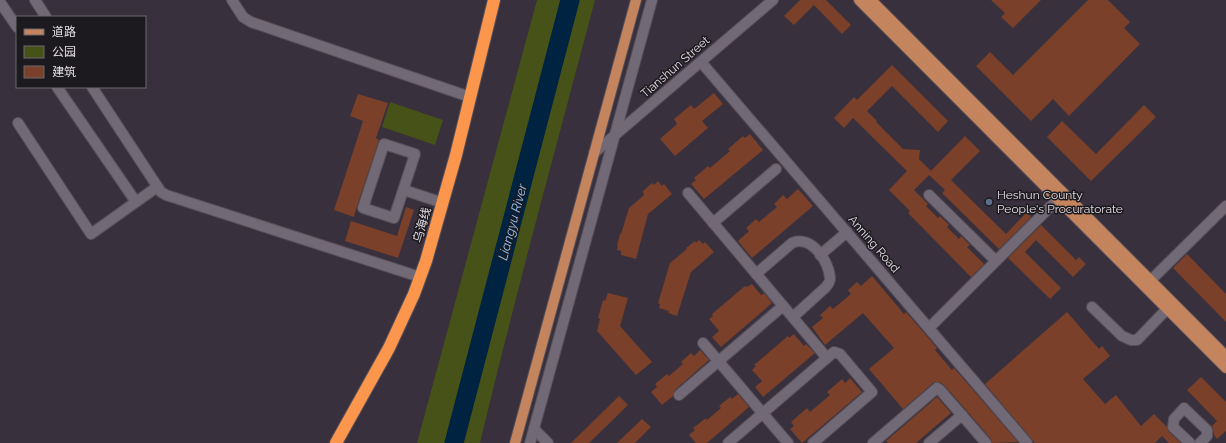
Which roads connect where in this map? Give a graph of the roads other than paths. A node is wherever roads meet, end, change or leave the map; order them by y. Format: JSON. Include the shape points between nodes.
{"nodes":[{"id":1,"x":35,"y":0,"type":"edge"},
{"id":2,"x":232,"y":0,"type":"edge"},
{"id":3,"x":494,"y":0,"type":"edge"},
{"id":4,"x":636,"y":0,"type":"edge"},
{"id":5,"x":652,"y":0,"type":"edge"},
{"id":6,"x":773,"y":0,"type":"edge"},
{"id":7,"x":859,"y":0,"type":"edge"},
{"id":8,"x":871,"y":0,"type":"edge"},
{"id":9,"x":0,"y":2,"type":"edge"},
{"id":10,"x":45,"y":16,"type":"edge"},
{"id":11,"x":16,"y":26,"type":"edge"},
{"id":12,"x":701,"y":62,"type":"junction"},
{"id":13,"x":59,"y":88,"type":"edge"},
{"id":14,"x":93,"y":88,"type":"edge"},
{"id":15,"x":470,"y":96,"type":"junction"},
{"id":16,"x":18,"y":123,"type":"dead end"},
{"id":17,"x":614,"y":136,"type":"junction"},
{"id":18,"x":594,"y":153,"type":"junction"},
{"id":19,"x":776,"y":169,"type":"dead end"},
{"id":20,"x":157,"y":187,"type":"junction"},
{"id":21,"x":404,"y":190,"type":"junction"},
{"id":22,"x":688,"y":193,"type":"dead end"},
{"id":23,"x":929,"y":195,"type":"dead end"},
{"id":24,"x":1058,"y":199,"type":"junction"},
{"id":25,"x":136,"y":202,"type":"junction"},
{"id":26,"x":443,"y":203,"type":"junction"},
{"id":27,"x":1226,"y":206,"type":"edge"},
{"id":28,"x":713,"y":223,"type":"junction"},
{"id":29,"x":847,"y":232,"type":"junction"},
{"id":30,"x":820,"y":255,"type":"junction"},
{"id":31,"x":996,"y":261,"type":"junction"},
{"id":32,"x":756,"y":274,"type":"junction"},
{"id":33,"x":420,"y":277,"type":"junction"},
{"id":34,"x":1151,"y":280,"type":"junction"},
{"id":35,"x":784,"y":306,"type":"junction"},
{"id":36,"x":1092,"y":307,"type":"dead end"},
{"id":37,"x":1167,"y":309,"type":"junction"},
{"id":38,"x":793,"y":317,"type":"junction"},
{"id":39,"x":929,"y":328,"type":"junction"},
{"id":40,"x":703,"y":343,"type":"dead end"},
{"id":41,"x":1226,"y":356,"type":"edge"},
{"id":42,"x":827,"y":358,"type":"junction"},
{"id":43,"x":718,"y":361,"type":"junction"},
{"id":44,"x":1226,"y":368,"type":"edge"},
{"id":45,"x":679,"y":395,"type":"dead end"},
{"id":46,"x":763,"y":413,"type":"junction"},
{"id":47,"x":962,"y":414,"type":"junction"},
{"id":48,"x":534,"y":429,"type":"junction"},
{"id":49,"x":336,"y":443,"type":"edge"},
{"id":50,"x":515,"y":443,"type":"edge"},
{"id":51,"x":530,"y":443,"type":"edge"},
{"id":52,"x":548,"y":443,"type":"edge"},
{"id":53,"x":728,"y":443,"type":"edge"},
{"id":54,"x":788,"y":443,"type":"edge"},
{"id":55,"x":813,"y":443,"type":"edge"},
{"id":56,"x":873,"y":443,"type":"edge"},
{"id":57,"x":929,"y":443,"type":"edge"},
{"id":58,"x":986,"y":443,"type":"edge"},
{"id":59,"x":1027,"y":443,"type":"edge"},
{"id":60,"x":1190,"y":443,"type":"edge"},
{"id":61,"x":1200,"y":443,"type":"edge"}],
"edges":[{"from":1,"to":10,"type":"street"},
{"from":2,"to":15,"type":"street","via":[[243,17],[251,22]]},
{"from":3,"to":15,"type":"highway","name":"乌海线"},
{"from":4,"to":18,"type":"main road"},
{"from":5,"to":17,"type":"street"},
{"from":6,"to":12,"type":"street","name":"Tianshun Street"},
{"from":7,"to":24,"type":"main road"},
{"from":8,"to":34,"type":"main road"},
{"from":9,"to":11,"type":"street"},
{"from":12,"to":17,"type":"street","name":"Tianshun Street"},
{"from":12,"to":29,"type":"street","name":"Anning Road"},
{"from":13,"to":25,"type":"street"},
{"from":14,"to":20,"type":"street"},
{"from":15,"to":26,"type":"highway","name":"乌海线"},
{"from":16,"to":25,"type":"street","via":[[91,234]]},
{"from":17,"to":18,"type":"street","name":"Tianshun Street"},
{"from":17,"to":48,"type":"street"},
{"from":18,"to":50,"type":"main road"},
{"from":19,"to":28,"type":"street"},
{"from":20,"to":25,"type":"street"},
{"from":20,"to":33,"type":"street","via":[[166,195]]},
{"from":21,"to":21,"type":"street","via":[[394,218],[363,208],[384,144],[416,154]]},
{"from":21,"to":26,"type":"street"},
{"from":22,"to":28,"type":"street"},
{"from":23,"to":31,"type":"street"},
{"from":24,"to":31,"type":"street"},
{"from":24,"to":37,"type":"main road"},
{"from":26,"to":33,"type":"highway","name":"乌海线"},
{"from":27,"to":34,"type":"street"},
{"from":28,"to":32,"type":"street"},
{"from":29,"to":30,"type":"street"},
{"from":29,"to":39,"type":"street","name":"Anning Road"},
{"from":30,"to":32,"type":"street","via":[[811,245],[795,242]]},
{"from":30,"to":38,"type":"street","via":[[826,261],[830,281]]},
{"from":31,"to":39,"type":"street"},
{"from":32,"to":35,"type":"street"},
{"from":33,"to":49,"type":"highway","name":"乌海线","via":[[390,348]]},
{"from":34,"to":41,"type":"main road"},
{"from":35,"to":38,"type":"street"},
{"from":35,"to":43,"type":"street"},
{"from":36,"to":37,"type":"street","via":[[1122,336],[1131,340],[1137,340]]},
{"from":37,"to":44,"type":"main road"},
{"from":38,"to":42,"type":"street"},
{"from":39,"to":59,"type":"street","name":"Anning Road"},
{"from":40,"to":43,"type":"street"},
{"from":42,"to":46,"type":"street"},
{"from":42,"to":55,"type":"street","via":[[834,352],[840,354],[872,392]]},
{"from":43,"to":45,"type":"street"},
{"from":43,"to":46,"type":"street"},
{"from":46,"to":53,"type":"street"},
{"from":46,"to":54,"type":"street"},
{"from":47,"to":56,"type":"street","via":[[937,388]]},
{"from":47,"to":57,"type":"street"},
{"from":47,"to":58,"type":"street"},
{"from":48,"to":51,"type":"street"},
{"from":48,"to":52,"type":"street"},
{"from":60,"to":61,"type":"street","via":[[1173,427],[1174,419],[1184,408],[1207,430],[1207,436]]}]}
